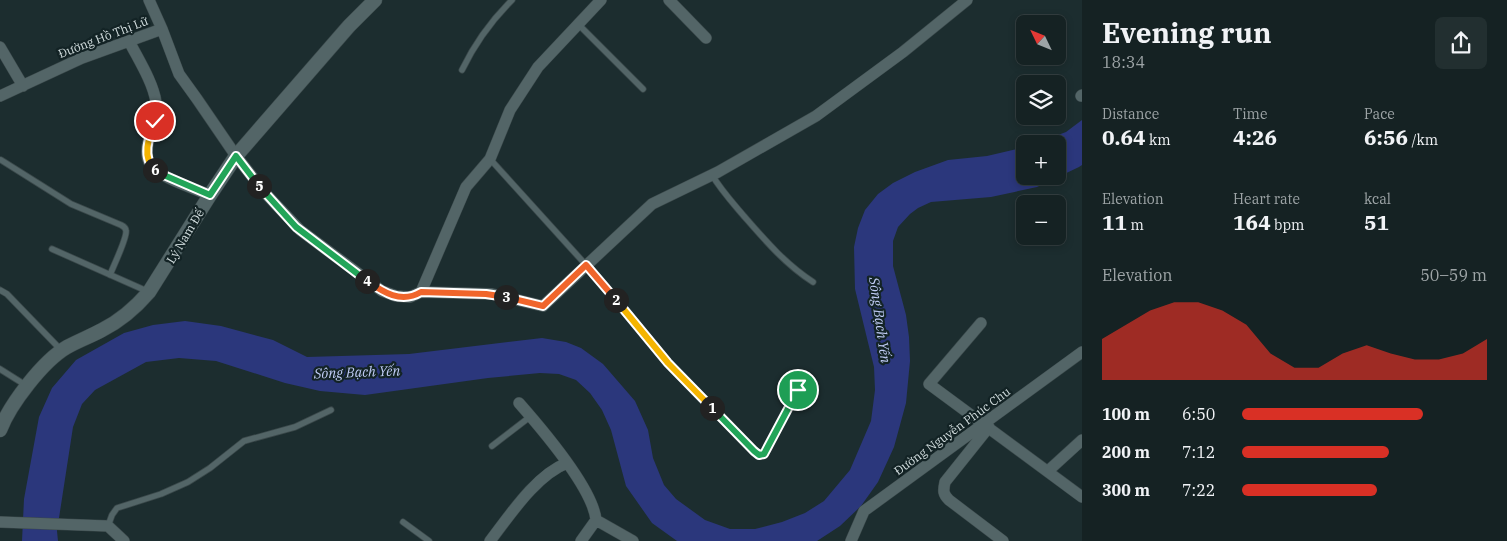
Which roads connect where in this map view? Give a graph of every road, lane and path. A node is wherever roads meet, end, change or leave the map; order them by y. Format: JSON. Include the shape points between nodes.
{"nodes":[{"id":1,"x":149,"y":0,"type":"edge"},
{"id":2,"x":375,"y":0,"type":"edge"},
{"id":3,"x":512,"y":0,"type":"edge"},
{"id":4,"x":601,"y":0,"type":"edge"},
{"id":5,"x":668,"y":0,"type":"edge"},
{"id":6,"x":964,"y":1,"type":"edge"},
{"id":7,"x":578,"y":24,"type":"junction"},
{"id":8,"x":162,"y":29,"type":"junction"},
{"id":9,"x":706,"y":38,"type":"dead end"},
{"id":10,"x":129,"y":41,"type":"junction"},
{"id":11,"x":0,"y":47,"type":"edge"},
{"id":12,"x":462,"y":70,"type":"dead end"},
{"id":13,"x":23,"y":86,"type":"junction"},
{"id":14,"x":643,"y":89,"type":"dead end"},
{"id":15,"x":0,"y":96,"type":"edge"},
{"id":16,"x":236,"y":156,"type":"junction"},
{"id":17,"x":490,"y":159,"type":"junction"},
{"id":18,"x":1,"y":160,"type":"edge"},
{"id":19,"x":712,"y":175,"type":"junction"},
{"id":20,"x":210,"y":195,"type":"junction"},
{"id":21,"x":52,"y":249,"type":"dead end"},
{"id":22,"x":586,"y":265,"type":"junction"},
{"id":23,"x":110,"y":275,"type":"junction"},
{"id":24,"x":813,"y":282,"type":"dead end"},
{"id":25,"x":0,"y":290,"type":"edge"},
{"id":26,"x":149,"y":292,"type":"junction"},
{"id":27,"x":421,"y":292,"type":"junction"},
{"id":28,"x":981,"y":323,"type":"dead end"},
{"id":29,"x":62,"y":351,"type":"junction"},
{"id":30,"x":1082,"y":352,"type":"edge"},
{"id":31,"x":0,"y":369,"type":"edge"},
{"id":32,"x":27,"y":386,"type":"junction"},
{"id":33,"x":798,"y":390,"type":"dead end"},
{"id":34,"x":519,"y":403,"type":"dead end"},
{"id":35,"x":331,"y":410,"type":"dead end"},
{"id":36,"x":531,"y":416,"type":"junction"},
{"id":37,"x":987,"y":426,"type":"junction"},
{"id":38,"x":0,"y":430,"type":"edge"},
{"id":39,"x":1082,"y":440,"type":"edge"},
{"id":40,"x":492,"y":446,"type":"dead end"},
{"id":41,"x":567,"y":463,"type":"junction"},
{"id":42,"x":1048,"y":472,"type":"junction"},
{"id":43,"x":1082,"y":497,"type":"edge"},
{"id":44,"x":596,"y":520,"type":"junction"},
{"id":45,"x":0,"y":522,"type":"edge"},
{"id":46,"x":403,"y":522,"type":"dead end"},
{"id":47,"x":108,"y":526,"type":"junction"},
{"id":48,"x":124,"y":541,"type":"edge"},
{"id":49,"x":429,"y":541,"type":"edge"},
{"id":50,"x":490,"y":541,"type":"edge"},
{"id":51,"x":581,"y":541,"type":"edge"},
{"id":52,"x":633,"y":541,"type":"edge"},
{"id":53,"x":851,"y":541,"type":"edge"},
{"id":54,"x":1003,"y":541,"type":"edge"}],
"edges":[{"from":1,"to":8,"type":"street"},
{"from":2,"to":16,"type":"street","name":"Lý Nam Đế"},
{"from":3,"to":12,"type":"lane","via":[[472,49]]},
{"from":4,"to":7,"type":"street"},
{"from":5,"to":9,"type":"street"},
{"from":6,"to":19,"type":"street","via":[[903,52],[816,116]]},
{"from":7,"to":14,"type":"lane"},
{"from":7,"to":17,"type":"street","via":[[533,74],[510,110]]},
{"from":8,"to":10,"type":"street","name":"Đường Hồ Thị Lữ"},
{"from":8,"to":16,"type":"street","name":"Đường Hồ Thị Lữ","via":[[179,74]]},
{"from":10,"to":13,"type":"street","name":"Đường Hồ Thị Lữ","via":[[82,58]]},
{"from":10,"to":20,"type":"street","via":[[156,101],[147,154],[149,163],[166,176]]},
{"from":11,"to":13,"type":"street"},
{"from":13,"to":15,"type":"street","name":"Đường Hồ Thị Lữ"},
{"from":16,"to":20,"type":"street","name":"Lý Nam Đế"},
{"from":16,"to":27,"type":"street","name":"Đường Hồ Thị Lữ","via":[[296,227],[352,270],[388,294],[410,297]]},
{"from":17,"to":22,"type":"lane"},
{"from":17,"to":27,"type":"street","via":[[466,187]]},
{"from":18,"to":23,"type":"lane","via":[[71,204],[125,228]]},
{"from":19,"to":22,"type":"street","via":[[652,204]]},
{"from":19,"to":24,"type":"lane","via":[[766,242]]},
{"from":20,"to":26,"type":"street","name":"Lý Nam Đế"},
{"from":21,"to":23,"type":"lane"},
{"from":22,"to":27,"type":"street","name":"Đường Hồ Thị Lữ","via":[[543,306],[492,294]]},
{"from":22,"to":33,"type":"lane","via":[[695,392],[759,455],[768,450]]},
{"from":23,"to":26,"type":"lane"},
{"from":25,"to":29,"type":"lane"},
{"from":26,"to":29,"type":"street","name":"Lý Nam Đế","via":[[120,319]]},
{"from":28,"to":37,"type":"street","via":[[929,384]]},
{"from":29,"to":32,"type":"street","name":"Lý Nam Đế"},
{"from":30,"to":37,"type":"street","name":"Đường Nguyễn Phúc Chu"},
{"from":31,"to":32,"type":"lane"},
{"from":32,"to":38,"type":"street","name":"Lý Nam Đế"},
{"from":34,"to":36,"type":"street"},
{"from":35,"to":47,"type":"lane","via":[[295,427],[244,441],[188,482],[117,508]]},
{"from":36,"to":40,"type":"lane"},
{"from":36,"to":41,"type":"street"},
{"from":37,"to":42,"type":"street"},
{"from":37,"to":53,"type":"street","name":"Đường Nguyễn Phúc Chu","via":[[864,511]]},
{"from":37,"to":54,"type":"street","via":[[945,482],[943,490],[944,496]]},
{"from":39,"to":42,"type":"street"},
{"from":41,"to":44,"type":"street","via":[[588,496]]},
{"from":41,"to":50,"type":"street","via":[[547,474]]},
{"from":42,"to":43,"type":"street"},
{"from":44,"to":51,"type":"street"},
{"from":44,"to":52,"type":"street"},
{"from":45,"to":47,"type":"street"},
{"from":46,"to":49,"type":"lane"},
{"from":47,"to":48,"type":"street"}]}
